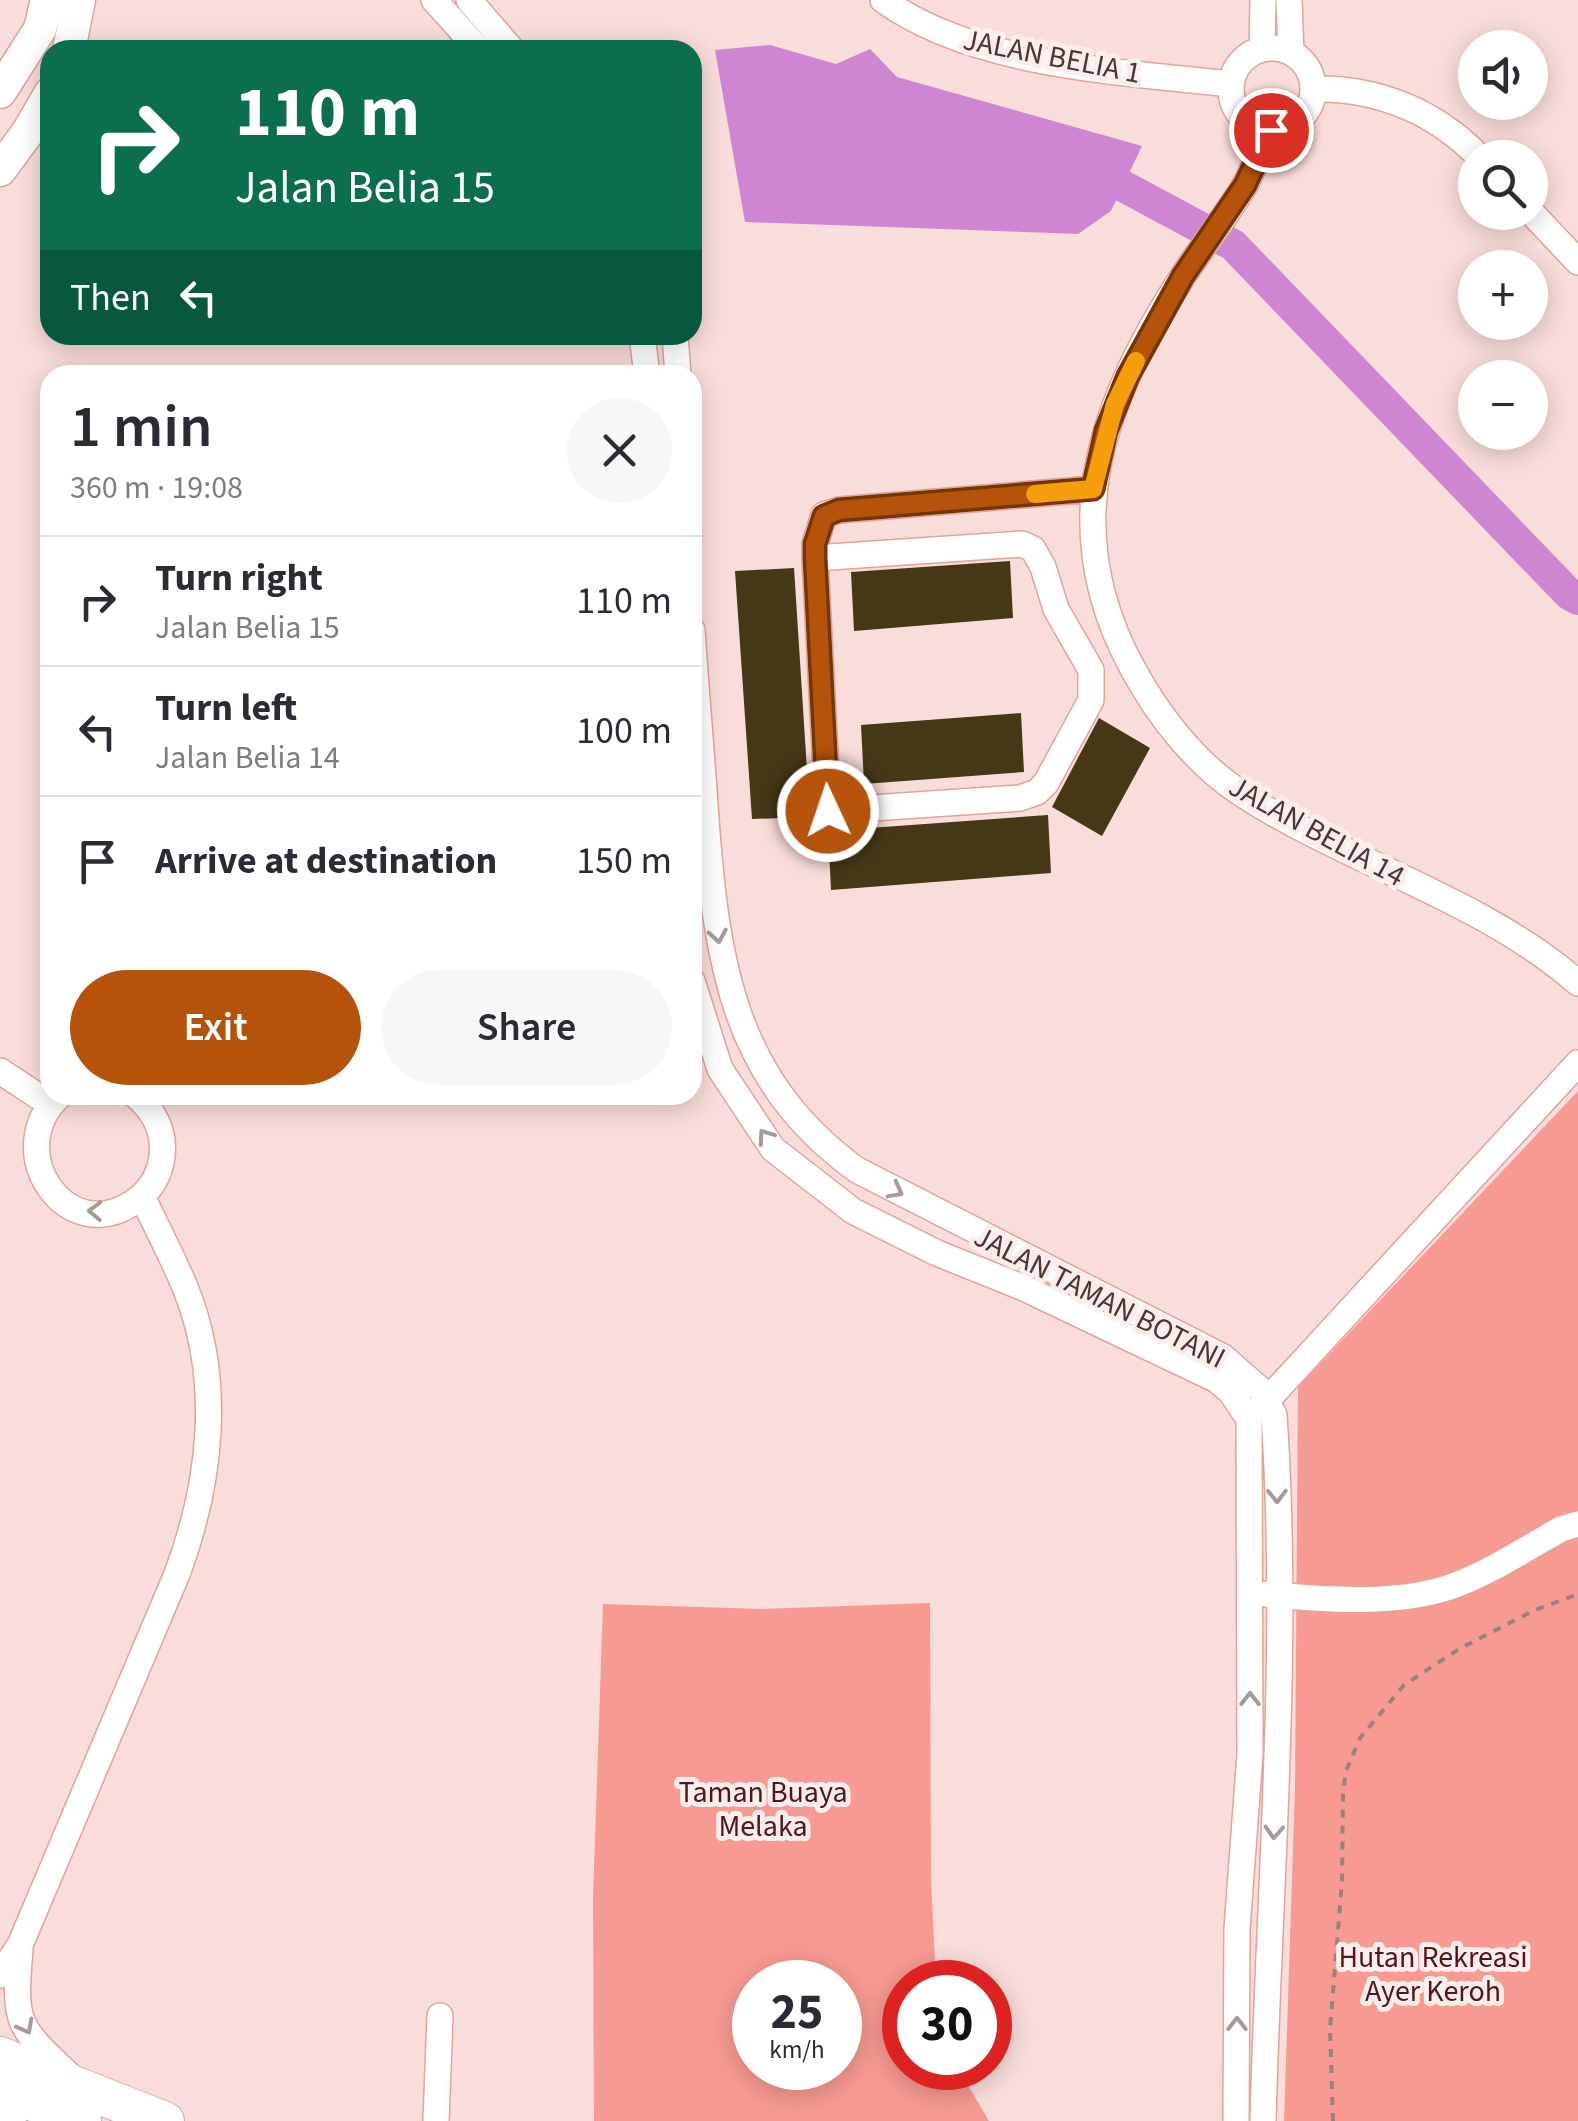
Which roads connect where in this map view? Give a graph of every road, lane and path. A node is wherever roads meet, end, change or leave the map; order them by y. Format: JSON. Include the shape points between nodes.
{"nodes":[{"id":1,"x":47,"y":0,"type":"edge"},
{"id":2,"x":79,"y":0,"type":"edge"},
{"id":3,"x":434,"y":0,"type":"edge"},
{"id":4,"x":469,"y":0,"type":"edge"},
{"id":5,"x":883,"y":0,"type":"edge"},
{"id":6,"x":1262,"y":0,"type":"edge"},
{"id":7,"x":1289,"y":0,"type":"edge"},
{"id":8,"x":71,"y":40,"type":"edge"},
{"id":9,"x":470,"y":40,"type":"edge"},
{"id":10,"x":503,"y":40,"type":"edge"},
{"id":11,"x":1262,"y":48,"type":"junction"},
{"id":12,"x":1291,"y":52,"type":"junction"},
{"id":13,"x":1231,"y":84,"type":"junction"},
{"id":14,"x":1314,"y":90,"type":"junction"},
{"id":15,"x":0,"y":92,"type":"edge"},
{"id":16,"x":40,"y":111,"type":"edge"},
{"id":17,"x":1271,"y":130,"type":"junction"},
{"id":18,"x":1461,"y":140,"type":"edge"},
{"id":19,"x":0,"y":170,"type":"edge"},
{"id":20,"x":1548,"y":230,"type":"edge"},
{"id":21,"x":1578,"y":262,"type":"edge"},
{"id":22,"x":1093,"y":489,"type":"junction"},
{"id":23,"x":815,"y":558,"type":"junction"},
{"id":24,"x":702,"y":764,"type":"edge"},
{"id":25,"x":1578,"y":983,"type":"edge"},
{"id":26,"x":702,"y":1013,"type":"edge"},
{"id":27,"x":1578,"y":1064,"type":"edge"},
{"id":28,"x":0,"y":1070,"type":"edge"},
{"id":29,"x":40,"y":1091,"type":"edge"},
{"id":30,"x":50,"y":1105,"type":"edge"},
{"id":31,"x":153,"y":1105,"type":"edge"},
{"id":32,"x":142,"y":1196,"type":"junction"},
{"id":33,"x":1268,"y":1400,"type":"junction"},
{"id":34,"x":1249,"y":1418,"type":"junction"},
{"id":35,"x":1578,"y":1524,"type":"edge"},
{"id":36,"x":1251,"y":1592,"type":"junction"},
{"id":37,"x":1578,"y":1594,"type":"edge"},
{"id":38,"x":1279,"y":1595,"type":"junction"},
{"id":39,"x":20,"y":1945,"type":"junction"},
{"id":40,"x":0,"y":1975,"type":"edge"},
{"id":41,"x":440,"y":2016,"type":"dead end"},
{"id":42,"x":0,"y":2056,"type":"edge"},
{"id":43,"x":9,"y":2102,"type":"edge"},
{"id":44,"x":82,"y":2105,"type":"edge"},
{"id":45,"x":165,"y":2121,"type":"edge"},
{"id":46,"x":436,"y":2121,"type":"edge"},
{"id":47,"x":1236,"y":2121,"type":"edge"},
{"id":48,"x":1263,"y":2121,"type":"edge"},
{"id":49,"x":1333,"y":2121,"type":"edge"}],
"edges":[{"from":1,"to":15,"type":"main road","via":[[40,30]]},
{"from":2,"to":8,"type":"main road"},
{"from":3,"to":9,"type":"street"},
{"from":4,"to":10,"type":"street"},
{"from":5,"to":13,"type":"street","name":"JALAN BELIA 1","via":[[912,21],[989,47],[1097,70]]},
{"from":6,"to":11,"type":"street"},
{"from":7,"to":12,"type":"street"},
{"from":11,"to":12,"type":"street"},
{"from":11,"to":13,"type":"street","via":[[1241,62]]},
{"from":12,"to":14,"type":"street","via":[[1308,67]]},
{"from":13,"to":17,"type":"street","via":[[1237,110]]},
{"from":14,"to":17,"type":"street","via":[[1305,114]]},
{"from":14,"to":18,"type":"street","via":[[1353,90],[1410,108]]},
{"from":16,"to":19,"type":"main road"},
{"from":17,"to":22,"type":"street","name":"JALAN BELIA 14","via":[[1115,404]]},
{"from":20,"to":21,"type":"street"},
{"from":22,"to":23,"type":"street","via":[[839,510],[824,516]]},
{"from":22,"to":25,"type":"street","name":"JALAN BELIA 14","via":[[1092,544],[1110,626],[1141,684],[1184,742],[1253,801],[1514,937]]},
{"from":23,"to":23,"type":"street","via":[[828,811],[1037,792],[1091,700],[1093,685],[1033,548]]},
{"from":24,"to":33,"type":"street","name":"JALAN TAMAN BOTANI","one_way":true,"via":[[717,937],[740,1024],[778,1093],[811,1132],[857,1170],[1223,1357]]},
{"from":34,"to":26,"type":"street","name":"JALAN TAMAN BOTANI","one_way":true,"via":[[1217,1380],[854,1211],[773,1149],[720,1070]]},
{"from":27,"to":33,"type":"street"},
{"from":28,"to":29,"type":"street"},
{"from":32,"to":30,"type":"street","one_way":true,"via":[[126,1208],[87,1213],[52,1195],[40,1179],[33,1140]]},
{"from":31,"to":32,"type":"street","via":[[161,1165]]},
{"from":32,"to":39,"type":"street","via":[[186,1290],[202,1345],[209,1402],[203,1484],[177,1574]]},
{"from":33,"to":34,"type":"street"},
{"from":33,"to":38,"type":"street","one_way":true,"via":[[1276,1440]]},
{"from":34,"to":36,"type":"street"},
{"from":35,"to":38,"type":"street","via":[[1456,1585],[1416,1596]]},
{"from":36,"to":38,"type":"street"},
{"from":47,"to":36,"type":"street","one_way":true},
{"from":37,"to":49,"type":"path","via":[[1532,1611],[1432,1667],[1404,1686],[1360,1738],[1343,1792],[1330,2029]]},
{"from":38,"to":48,"type":"street","one_way":true},
{"from":39,"to":40,"type":"street"},
{"from":39,"to":44,"type":"street","one_way":true,"via":[[18,2014],[28,2037]]},
{"from":41,"to":46,"type":"street"},
{"from":42,"to":44,"type":"highway"},
{"from":43,"to":44,"type":"highway"},
{"from":44,"to":45,"type":"highway"}]}
